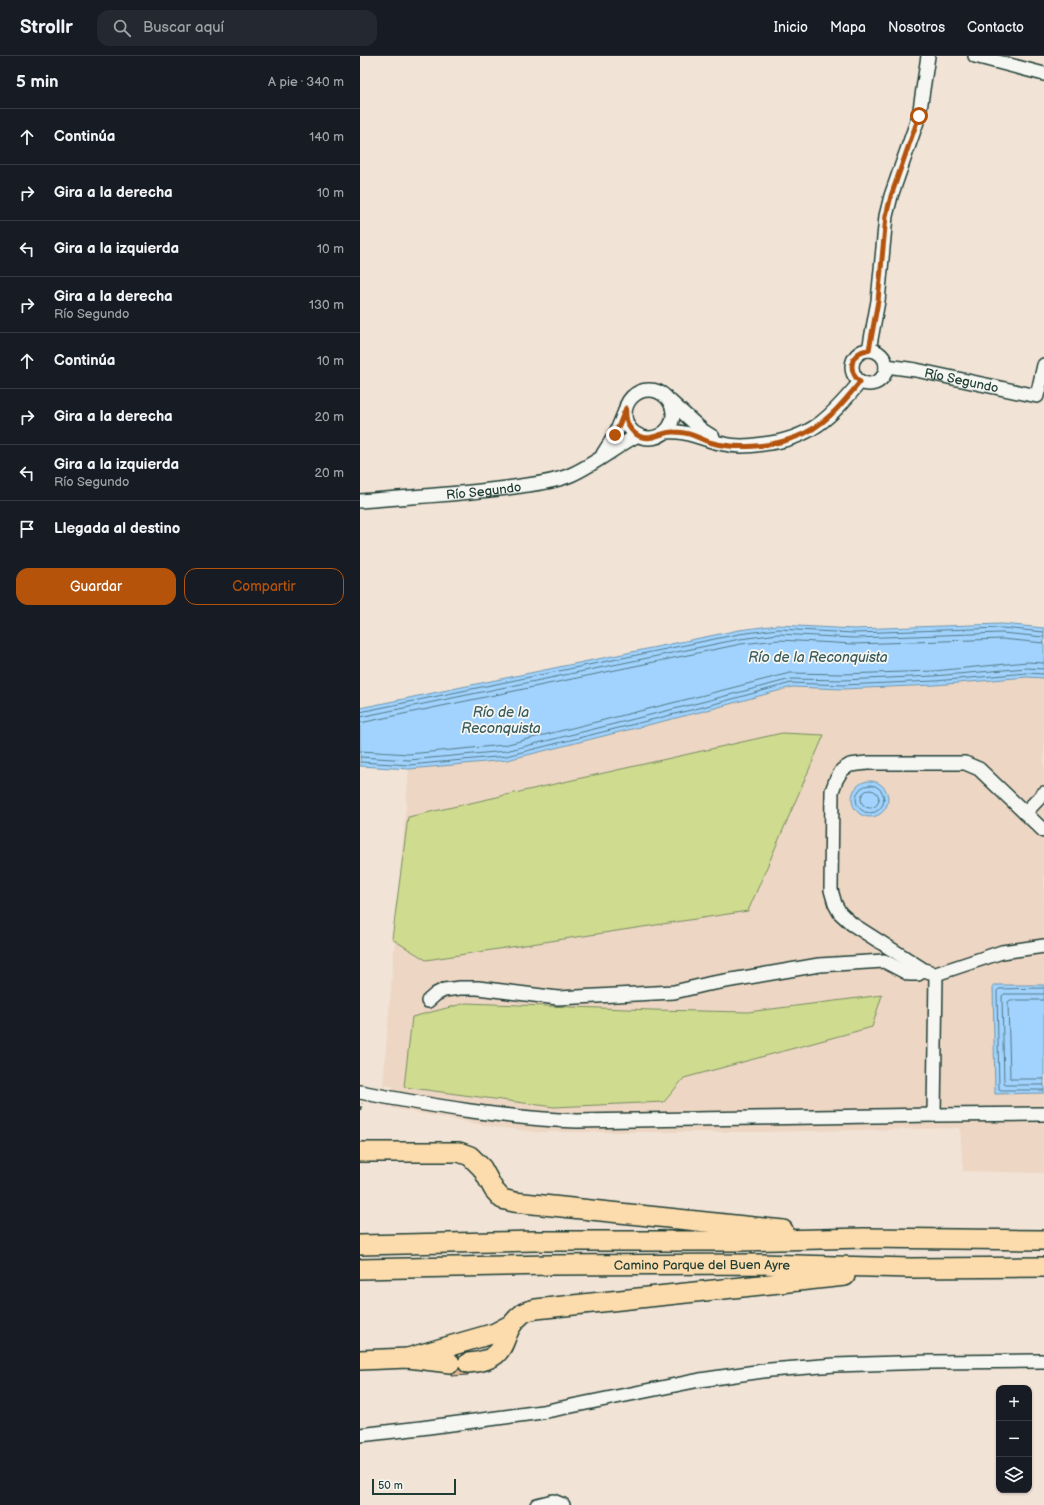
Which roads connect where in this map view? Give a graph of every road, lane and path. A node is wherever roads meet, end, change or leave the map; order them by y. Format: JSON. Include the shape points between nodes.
{"nodes":[{"id":1,"x":928,"y":56,"type":"edge"},
{"id":2,"x":975,"y":56,"type":"edge"},
{"id":3,"x":1044,"y":74,"type":"edge"},
{"id":4,"x":869,"y":350,"type":"junction"},
{"id":5,"x":1044,"y":365,"type":"edge"},
{"id":6,"x":886,"y":366,"type":"junction"},
{"id":7,"x":860,"y":382,"type":"junction"},
{"id":8,"x":665,"y":397,"type":"junction"},
{"id":9,"x":626,"y":408,"type":"junction"},
{"id":10,"x":665,"y":432,"type":"junction"},
{"id":11,"x":638,"y":435,"type":"junction"},
{"id":12,"x":726,"y":445,"type":"junction"},
{"id":13,"x":601,"y":457,"type":"junction"},
{"id":14,"x":360,"y":501,"type":"edge"},
{"id":15,"x":1044,"y":794,"type":"edge"},
{"id":16,"x":1025,"y":813,"type":"junction"},
{"id":17,"x":1044,"y":831,"type":"edge"},
{"id":18,"x":1044,"y":946,"type":"edge"},
{"id":19,"x":930,"y":972,"type":"junction"},
{"id":20,"x":428,"y":1001,"type":"dead end"},
{"id":21,"x":360,"y":1092,"type":"edge"},
{"id":22,"x":1044,"y":1114,"type":"edge"},
{"id":23,"x":934,"y":1115,"type":"junction"},
{"id":24,"x":360,"y":1152,"type":"edge"},
{"id":25,"x":864,"y":1238,"type":"junction"},
{"id":26,"x":1044,"y":1240,"type":"edge"},
{"id":27,"x":360,"y":1245,"type":"edge"},
{"id":28,"x":910,"y":1268,"type":"junction"},
{"id":29,"x":1044,"y":1268,"type":"edge"},
{"id":30,"x":360,"y":1269,"type":"edge"},
{"id":31,"x":512,"y":1324,"type":"junction"},
{"id":32,"x":408,"y":1358,"type":"junction"},
{"id":33,"x":360,"y":1360,"type":"edge"},
{"id":34,"x":1044,"y":1361,"type":"edge"},
{"id":35,"x":360,"y":1435,"type":"edge"},
{"id":36,"x":537,"y":1505,"type":"edge"},
{"id":37,"x":563,"y":1505,"type":"edge"}],
"edges":[{"from":1,"to":4,"type":"street","via":[[919,116],[886,216],[879,289]]},
{"from":2,"to":3,"type":"street"},
{"from":4,"to":6,"type":"street","via":[[877,352]]},
{"from":4,"to":7,"type":"street","via":[[860,353],[853,362],[853,373]]},
{"from":5,"to":6,"type":"street","name":"Río Segundo","via":[[1037,396]]},
{"from":6,"to":7,"type":"street","via":[[880,380],[870,384]]},
{"from":7,"to":12,"type":"street","via":[[823,422],[797,437],[777,443]]},
{"from":8,"to":9,"type":"street","via":[[651,390],[643,391],[635,395]]},
{"from":8,"to":10,"type":"street","via":[[673,410],[673,418]]},
{"from":8,"to":12,"type":"street","via":[[702,430]]},
{"from":9,"to":11,"type":"street","via":[[627,423]]},
{"from":9,"to":13,"type":"street","name":"Río Segundo","via":[[615,435]]},
{"from":10,"to":11,"type":"street","via":[[650,438]]},
{"from":10,"to":12,"type":"street","via":[[685,432]]},
{"from":11,"to":13,"type":"street","name":"Río Segundo"},
{"from":13,"to":14,"type":"street","name":"Río Segundo","via":[[567,477],[550,481],[479,492]]},
{"from":15,"to":16,"type":"street"},
{"from":16,"to":17,"type":"street"},
{"from":16,"to":19,"type":"street","via":[[979,769],[965,763],[850,765],[842,770],[836,780],[832,791],[831,890],[835,904],[840,913],[852,924]]},
{"from":18,"to":19,"type":"street","via":[[1002,952]]},
{"from":19,"to":20,"type":"street","via":[[909,974],[884,961],[819,965],[674,992],[558,998],[460,988],[444,990]]},
{"from":19,"to":23,"type":"street"},
{"from":21,"to":23,"type":"street","via":[[486,1114],[570,1121]]},
{"from":22,"to":23,"type":"street"},
{"from":24,"to":25,"type":"highway","via":[[459,1152],[470,1156],[482,1168],[502,1199],[514,1202]]},
{"from":25,"to":26,"type":"highway","name":"Camino Parque del Buen Ayre"},
{"from":25,"to":27,"type":"highway","name":"Camino Parque del Buen Ayre"},
{"from":28,"to":29,"type":"highway","name":"Camino Parque del Buen Ayre"},
{"from":28,"to":30,"type":"highway","name":"Camino Parque del Buen Ayre","via":[[751,1264]]},
{"from":28,"to":31,"type":"highway","via":[[536,1309],[522,1313]]},
{"from":31,"to":32,"type":"highway","via":[[495,1333]]},
{"from":31,"to":32,"type":"highway","via":[[502,1348],[492,1358],[481,1362],[459,1363]]},
{"from":32,"to":33,"type":"highway"},
{"from":34,"to":35,"type":"street","via":[[835,1365],[770,1370],[700,1380],[542,1412]]},
{"from":36,"to":37,"type":"street","via":[[553,1501]]}]}
